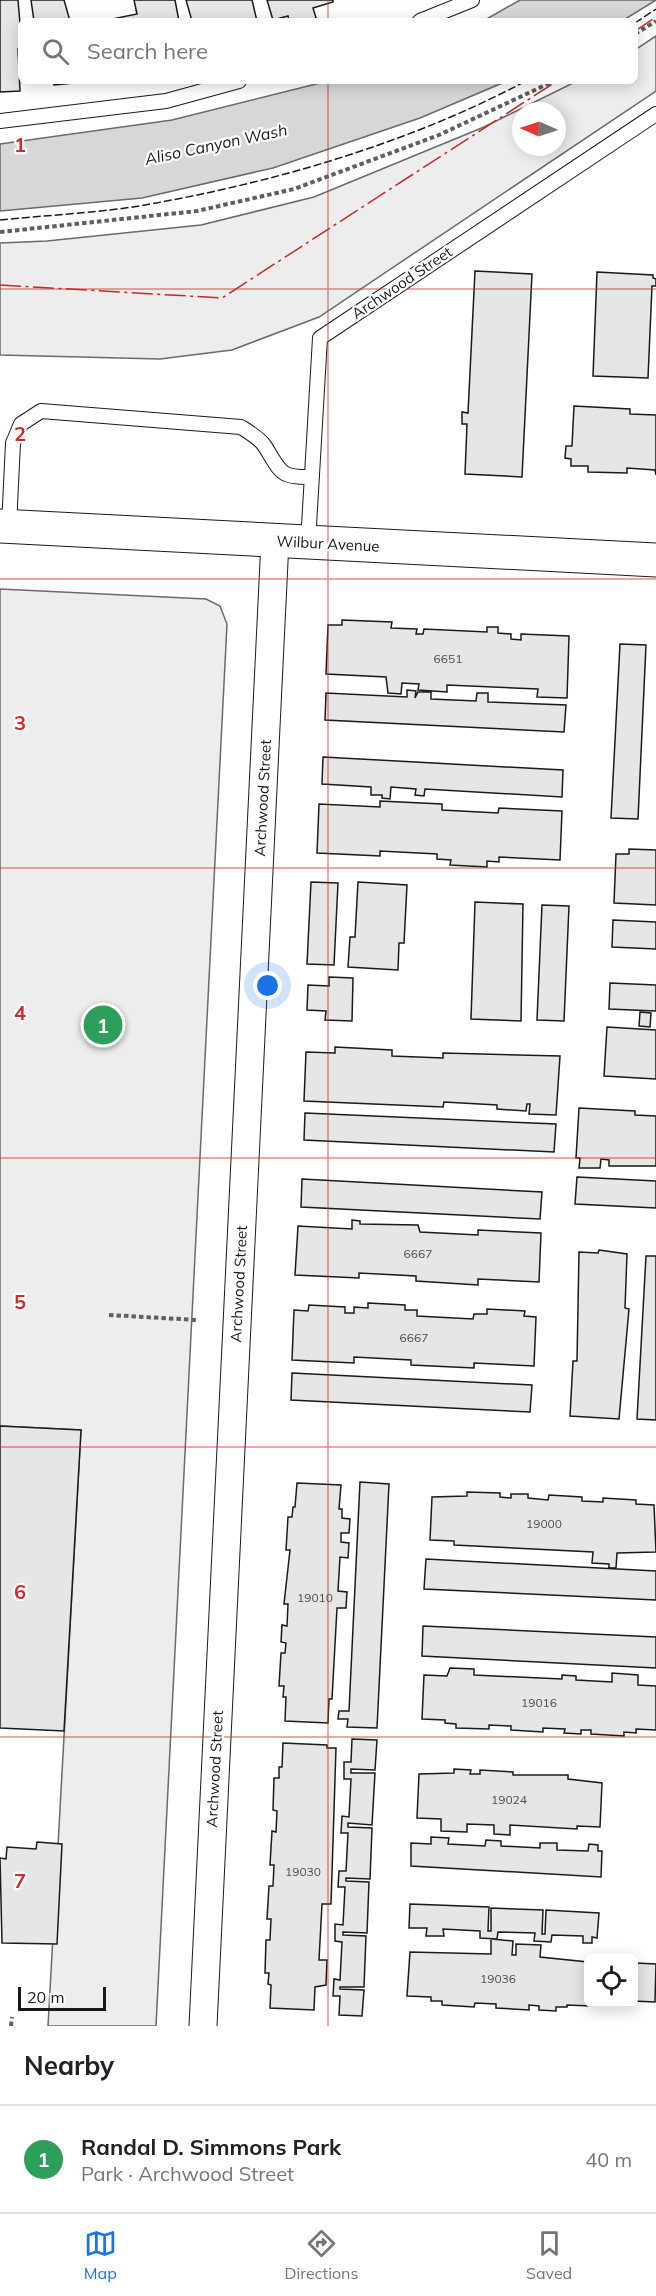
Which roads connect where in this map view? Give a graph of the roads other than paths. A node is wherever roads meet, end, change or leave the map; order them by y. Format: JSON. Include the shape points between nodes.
{"nodes":[{"id":1,"x":472,"y":0,"type":"edge"},
{"id":2,"x":427,"y":18,"type":"edge"},
{"id":3,"x":228,"y":84,"type":"edge"},
{"id":4,"x":656,"y":114,"type":"edge"},
{"id":5,"x":0,"y":121,"type":"edge"},
{"id":6,"x":312,"y":477,"type":"junction"},
{"id":7,"x":5,"y":526,"type":"edge"},
{"id":8,"x":275,"y":541,"type":"junction"},
{"id":9,"x":308,"y":543,"type":"junction"},
{"id":10,"x":656,"y":560,"type":"edge"},
{"id":11,"x":203,"y":2026,"type":"edge"}],
"edges":[{"from":1,"to":2,"type":"lane"},
{"from":3,"to":5,"type":"lane","via":[[166,101]]},
{"from":4,"to":6,"type":"lane","name":"Archwood Street","via":[[320,338]]},
{"from":6,"to":7,"type":"lane","via":[[290,478],[276,468],[263,443],[241,427],[41,411],[21,424],[13,443]]},
{"from":6,"to":9,"type":"lane","name":"Archwood Street"},
{"from":7,"to":8,"type":"main road","name":"Wilbur Avenue"},
{"from":8,"to":9,"type":"main road","name":"Wilbur Avenue"},
{"from":8,"to":11,"type":"street","name":"Archwood Street"},
{"from":9,"to":10,"type":"main road","name":"Wilbur Avenue"}]}
